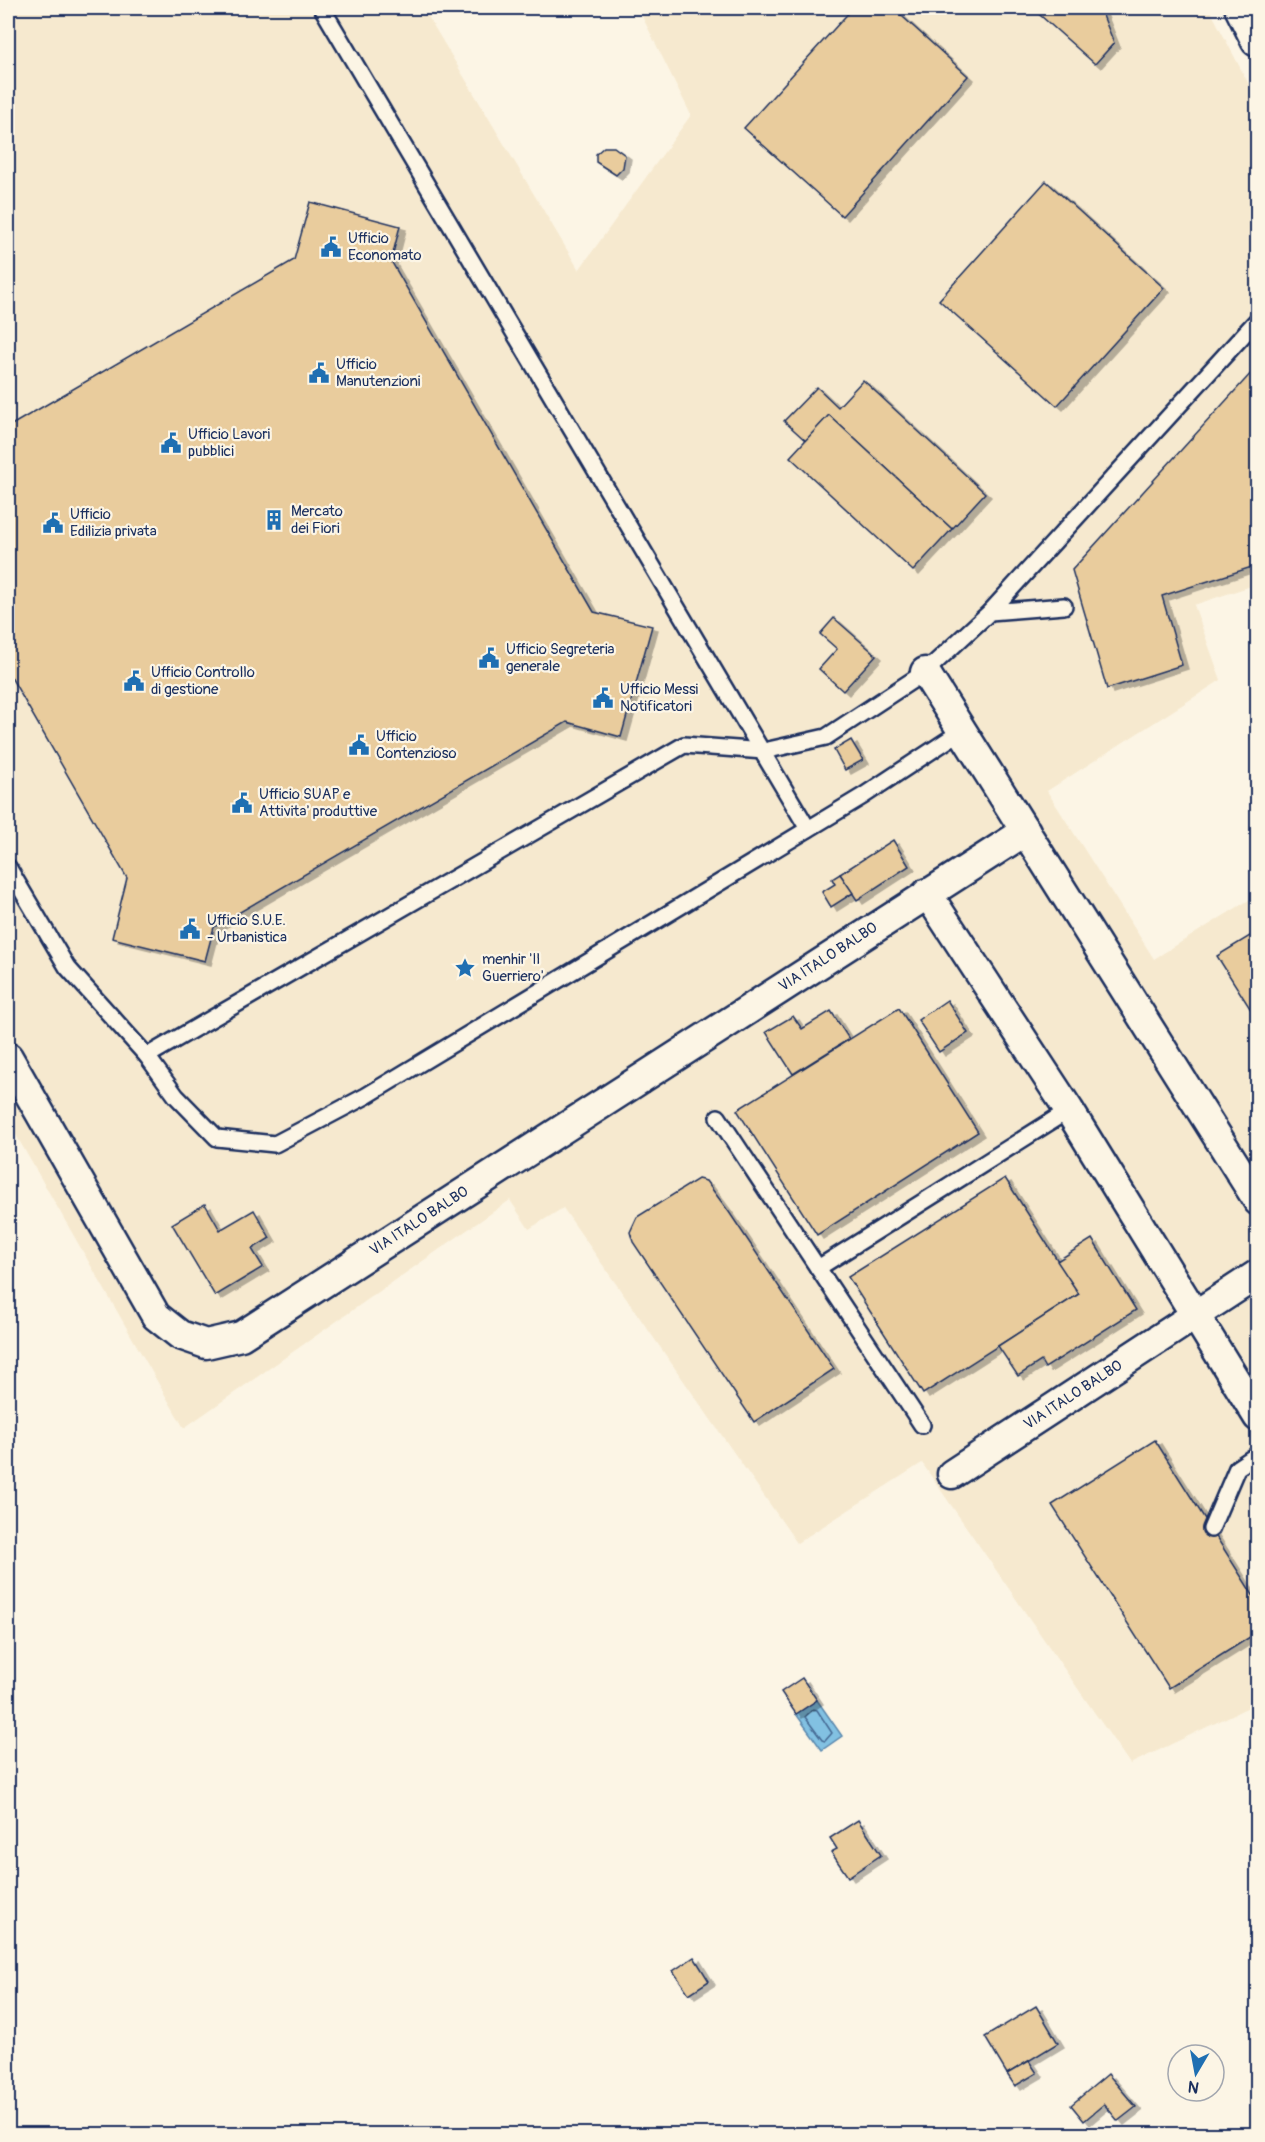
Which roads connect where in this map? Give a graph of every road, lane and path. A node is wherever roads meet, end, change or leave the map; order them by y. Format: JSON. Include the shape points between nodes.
{"nodes":[{"id":1,"x":322,"y":8,"type":"edge"},
{"id":2,"x":1242,"y":8,"type":"edge"},
{"id":3,"x":1257,"y":40,"type":"edge"},
{"id":4,"x":1257,"y":319,"type":"edge"},
{"id":5,"x":1064,"y":606,"type":"dead end"},
{"id":6,"x":990,"y":612,"type":"junction"},
{"id":7,"x":925,"y":672,"type":"junction"},
{"id":8,"x":963,"y":730,"type":"junction"},
{"id":9,"x":764,"y":751,"type":"junction"},
{"id":10,"x":808,"y":829,"type":"junction"},
{"id":11,"x":1026,"y":831,"type":"junction"},
{"id":12,"x":8,"y":867,"type":"edge"},
{"id":13,"x":927,"y":893,"type":"junction"},
{"id":14,"x":147,"y":1056,"type":"junction"},
{"id":15,"x":8,"y":1058,"type":"edge"},
{"id":16,"x":1069,"y":1110,"type":"junction"},
{"id":17,"x":718,"y":1117,"type":"dead end"},
{"id":18,"x":1257,"y":1201,"type":"edge"},
{"id":19,"x":818,"y":1268,"type":"junction"},
{"id":20,"x":1257,"y":1274,"type":"edge"},
{"id":21,"x":1194,"y":1315,"type":"junction"},
{"id":22,"x":1257,"y":1417,"type":"edge"},
{"id":23,"x":922,"y":1425,"type":"dead end"},
{"id":24,"x":1257,"y":1454,"type":"edge"},
{"id":25,"x":952,"y":1474,"type":"dead end"},
{"id":26,"x":1210,"y":1528,"type":"dead end"}],
"edges":[{"from":1,"to":9,"type":"lane"},
{"from":2,"to":3,"type":"main road"},
{"from":4,"to":6,"type":"lane"},
{"from":5,"to":6,"type":"lane"},
{"from":6,"to":7,"type":"lane"},
{"from":7,"to":8,"type":"street"},
{"from":7,"to":9,"type":"lane","via":[[826,737]]},
{"from":8,"to":10,"type":"lane"},
{"from":8,"to":11,"type":"street"},
{"from":9,"to":10,"type":"lane"},
{"from":9,"to":14,"type":"lane","via":[[684,745]]},
{"from":10,"to":14,"type":"lane","via":[[366,1096],[275,1144],[217,1138],[176,1096]]},
{"from":11,"to":13,"type":"street","name":"VIA ITALO BALBO"},
{"from":11,"to":18,"type":"street"},
{"from":12,"to":14,"type":"lane","via":[[67,968]]},
{"from":13,"to":15,"type":"street","name":"VIA ITALO BALBO","via":[[240,1336],[206,1344],[180,1335],[156,1316]]},
{"from":13,"to":16,"type":"street"},
{"from":16,"to":19,"type":"lane"},
{"from":16,"to":21,"type":"street"},
{"from":17,"to":19,"type":"lane"},
{"from":19,"to":23,"type":"lane"},
{"from":20,"to":21,"type":"street","name":"VIA ITALO BALBO"},
{"from":21,"to":22,"type":"street"},
{"from":21,"to":25,"type":"street","name":"VIA ITALO BALBO"},
{"from":24,"to":26,"type":"lane","via":[[1237,1468]]}]}
